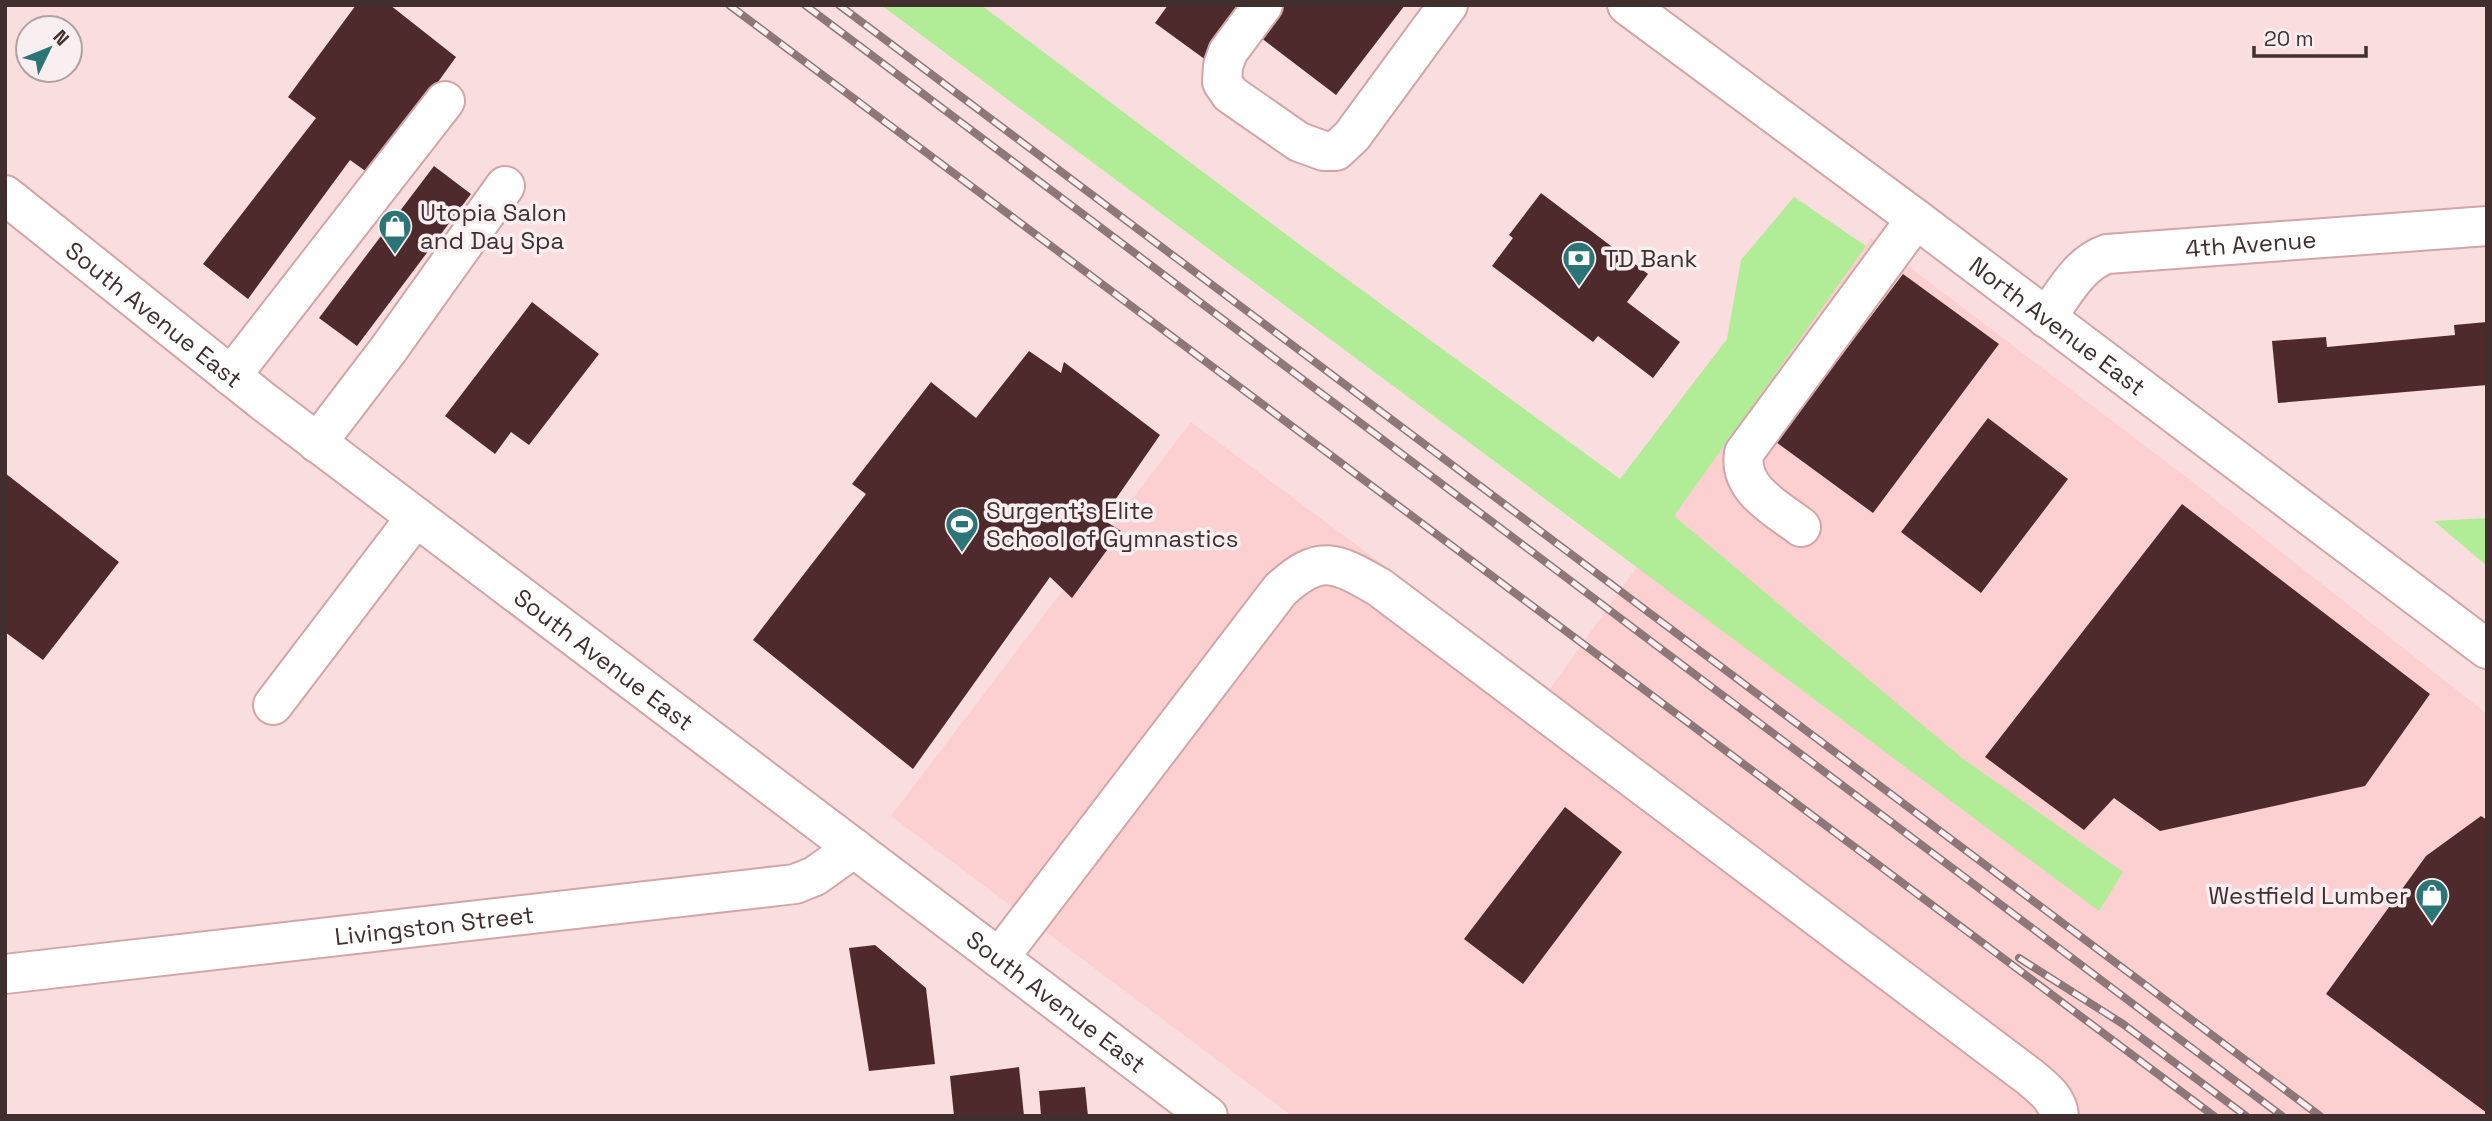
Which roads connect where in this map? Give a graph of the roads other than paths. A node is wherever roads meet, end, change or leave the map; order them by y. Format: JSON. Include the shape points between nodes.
{"nodes":[{"id":1,"x":1263,"y":5,"type":"edge"},
{"id":2,"x":1448,"y":5,"type":"edge"},
{"id":3,"x":1627,"y":5,"type":"edge"},
{"id":4,"x":446,"y":101,"type":"dead end"},
{"id":5,"x":505,"y":186,"type":"dead end"},
{"id":6,"x":5,"y":195,"type":"edge"},
{"id":7,"x":1916,"y":219,"type":"junction"},
{"id":8,"x":2487,"y":226,"type":"edge"},
{"id":9,"x":2046,"y":318,"type":"junction"},
{"id":10,"x":231,"y":376,"type":"junction"},
{"id":11,"x":317,"y":443,"type":"junction"},
{"id":12,"x":415,"y":517,"type":"junction"},
{"id":13,"x":1801,"y":527,"type":"dead end"},
{"id":14,"x":2487,"y":649,"type":"edge"},
{"id":15,"x":273,"y":705,"type":"dead end"},
{"id":16,"x":854,"y":848,"type":"junction"},
{"id":17,"x":999,"y":958,"type":"junction"},
{"id":18,"x":5,"y":974,"type":"edge"},
{"id":19,"x":1208,"y":1116,"type":"edge"},
{"id":20,"x":2060,"y":1116,"type":"edge"}],
"edges":[{"from":1,"to":2,"type":"main road","via":[[1228,51],[1222,82],[1230,94],[1299,142],[1336,151],[1352,136]]},
{"from":3,"to":7,"type":"main road","name":"North Avenue East"},
{"from":4,"to":10,"type":"main road"},
{"from":5,"to":11,"type":"main road"},
{"from":6,"to":10,"type":"main road","name":"South Avenue East"},
{"from":7,"to":9,"type":"main road","name":"North Avenue East"},
{"from":7,"to":13,"type":"main road","via":[[1744,453],[1742,464],[1749,485]]},
{"from":8,"to":9,"type":"main road","name":"4th Avenue","via":[[2107,254],[2093,258]]},
{"from":9,"to":14,"type":"main road","name":"North Avenue East"},
{"from":10,"to":11,"type":"main road","name":"South Avenue East"},
{"from":11,"to":12,"type":"main road","name":"South Avenue East"},
{"from":12,"to":15,"type":"main road"},
{"from":12,"to":16,"type":"main road","name":"South Avenue East"},
{"from":16,"to":17,"type":"main road","name":"South Avenue East"},
{"from":16,"to":18,"type":"main road","name":"Livingston Street","via":[[815,876],[795,884]]},
{"from":17,"to":19,"type":"main road","name":"South Avenue East"},
{"from":17,"to":20,"type":"main road","via":[[1280,590],[1314,565],[1335,566],[1379,587],[2030,1077],[2049,1093]]}]}
